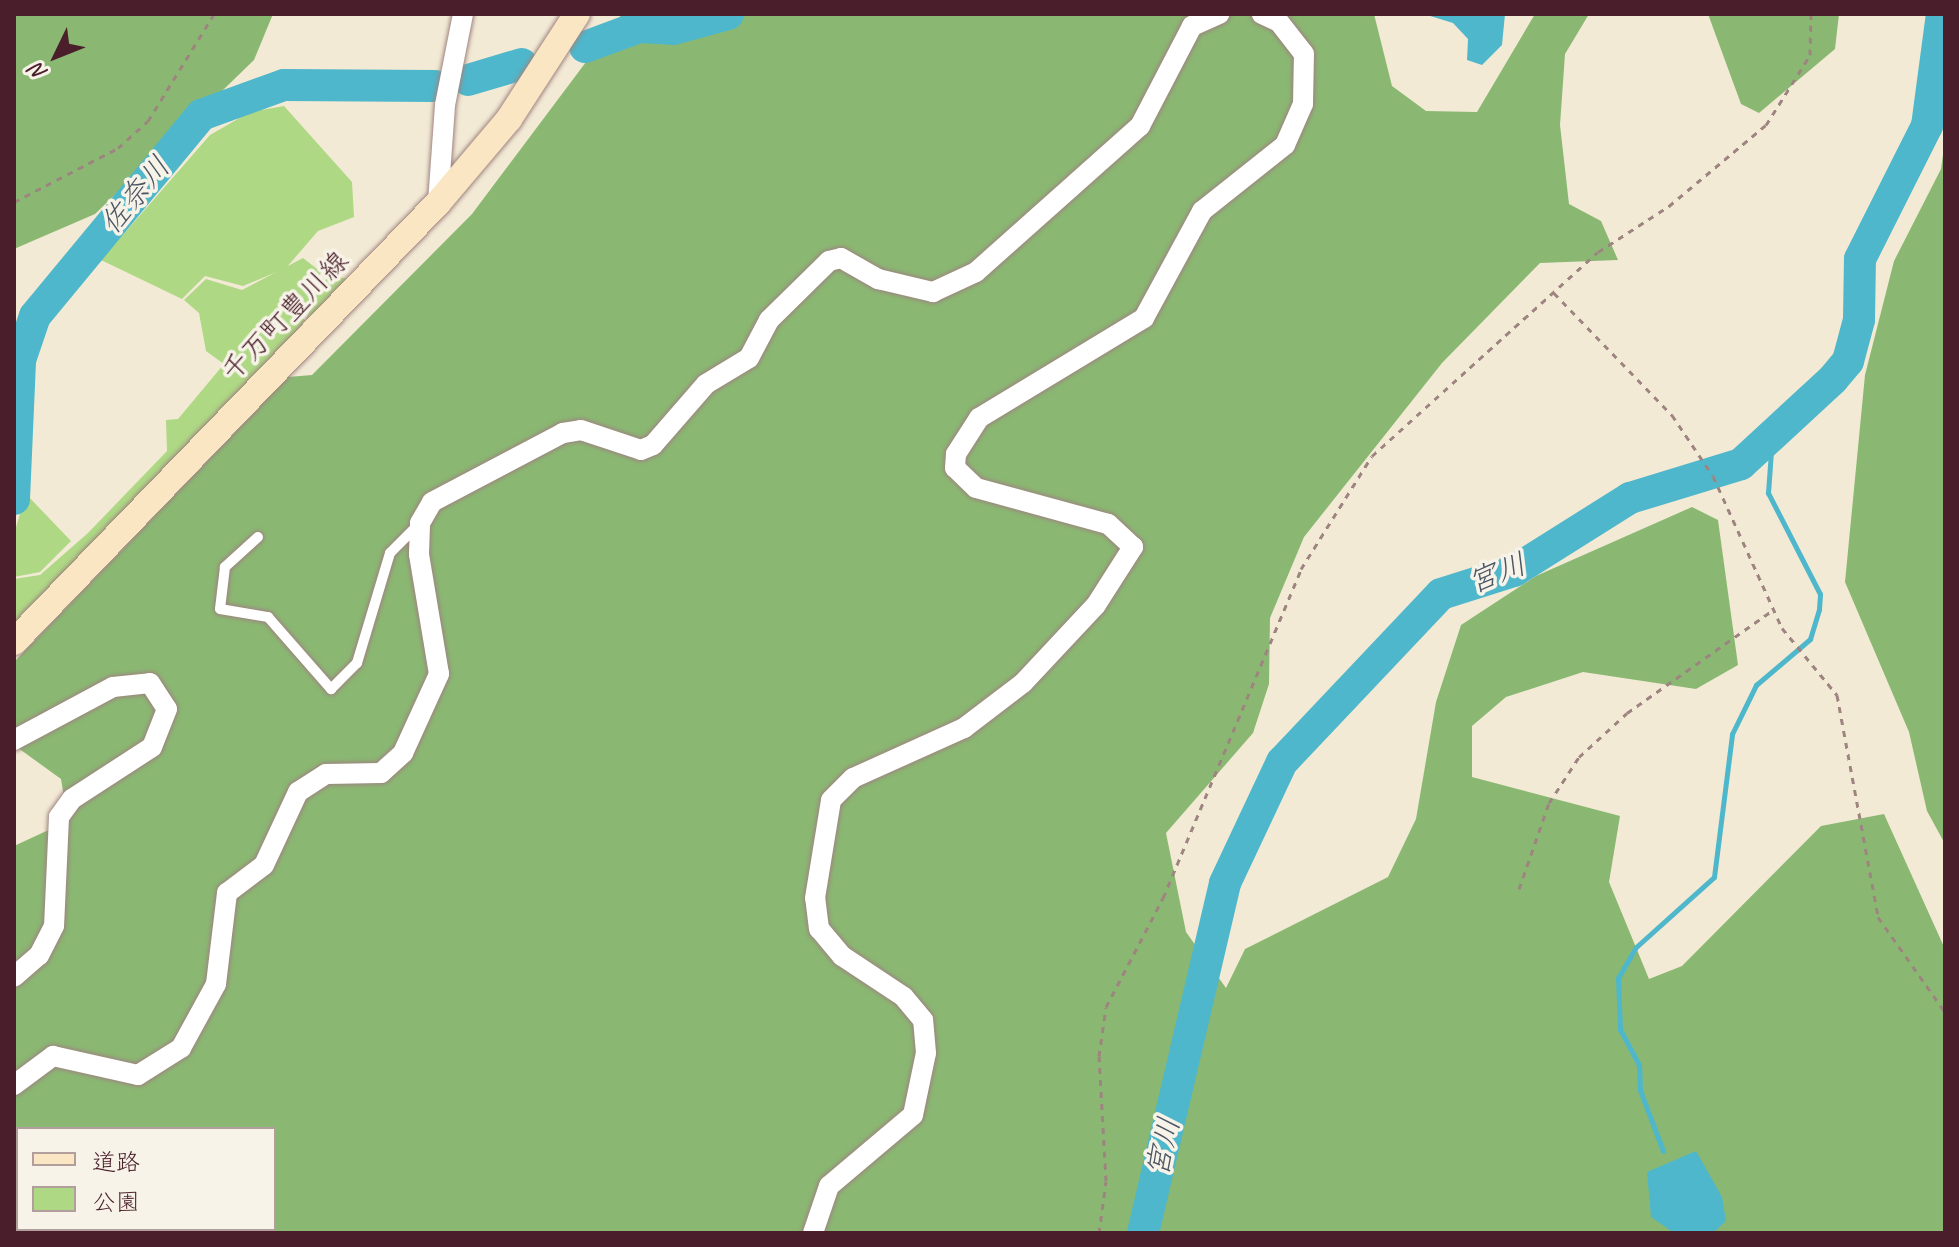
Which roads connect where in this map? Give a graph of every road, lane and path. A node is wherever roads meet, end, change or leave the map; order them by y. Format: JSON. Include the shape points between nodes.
{"nodes":[{"id":1,"x":214,"y":14,"type":"edge"},
{"id":2,"x":463,"y":14,"type":"edge"},
{"id":3,"x":577,"y":14,"type":"edge"},
{"id":4,"x":1219,"y":14,"type":"edge"},
{"id":5,"x":1262,"y":14,"type":"edge"},
{"id":6,"x":1811,"y":14,"type":"edge"},
{"id":7,"x":14,"y":202,"type":"edge"},
{"id":8,"x":438,"y":203,"type":"junction"},
{"id":9,"x":1554,"y":293,"type":"junction"},
{"id":10,"x":420,"y":523,"type":"junction"},
{"id":11,"x":258,"y":537,"type":"dead end"},
{"id":12,"x":1773,"y":610,"type":"junction"},
{"id":13,"x":14,"y":642,"type":"edge"},
{"id":14,"x":14,"y":740,"type":"edge"},
{"id":15,"x":1519,"y":889,"type":"dead end"},
{"id":16,"x":14,"y":977,"type":"edge"},
{"id":17,"x":1945,"y":1012,"type":"edge"},
{"id":18,"x":14,"y":1085,"type":"edge"},
{"id":19,"x":813,"y":1233,"type":"edge"},
{"id":20,"x":1099,"y":1233,"type":"edge"}],
"edges":[{"from":1,"to":7,"type":"path","via":[[148,121],[118,148]]},
{"from":2,"to":8,"type":"street","via":[[445,105]]},
{"from":3,"to":8,"type":"main road","name":"千万町豊川線","via":[[509,119]]},
{"from":4,"to":10,"type":"street","via":[[1192,26],[1140,126],[976,272],[933,292],[909,290],[841,258],[829,261],[769,320],[749,358],[706,384],[653,445],[641,450],[581,430],[563,433],[432,502]]},
{"from":5,"to":19,"type":"street","via":[[1286,28],[1304,54],[1303,104],[1285,145],[1202,211],[1144,318],[979,418],[956,454],[955,468],[976,488],[1108,524],[1133,547],[1096,605],[1023,683],[964,728],[853,778],[831,800],[815,898],[819,929],[842,956],[904,997],[923,1020],[926,1053],[913,1115],[829,1186]]},
{"from":6,"to":9,"type":"path","via":[[1810,55],[1766,125]]},
{"from":8,"to":13,"type":"main road","name":"千万町豊川線"},
{"from":9,"to":12,"type":"path","via":[[1672,415],[1713,476]]},
{"from":9,"to":20,"type":"path","via":[[1372,456],[1301,569],[1163,898],[1106,1007],[1099,1056],[1106,1181]]},
{"from":10,"to":11,"type":"lane","via":[[390,553],[357,663],[331,689],[268,617],[220,609],[225,567]]},
{"from":10,"to":18,"type":"street","via":[[439,674],[403,753],[381,773],[326,774],[298,792],[264,865],[227,893],[216,984],[181,1048],[138,1075],[53,1056]]},
{"from":12,"to":15,"type":"path","via":[[1627,713],[1579,757],[1549,803]]},
{"from":12,"to":17,"type":"path","via":[[1837,695],[1878,917]]},
{"from":14,"to":16,"type":"street","via":[[113,687],[150,683],[167,709],[152,747],[72,799],[59,817],[54,926],[39,955]]}]}
